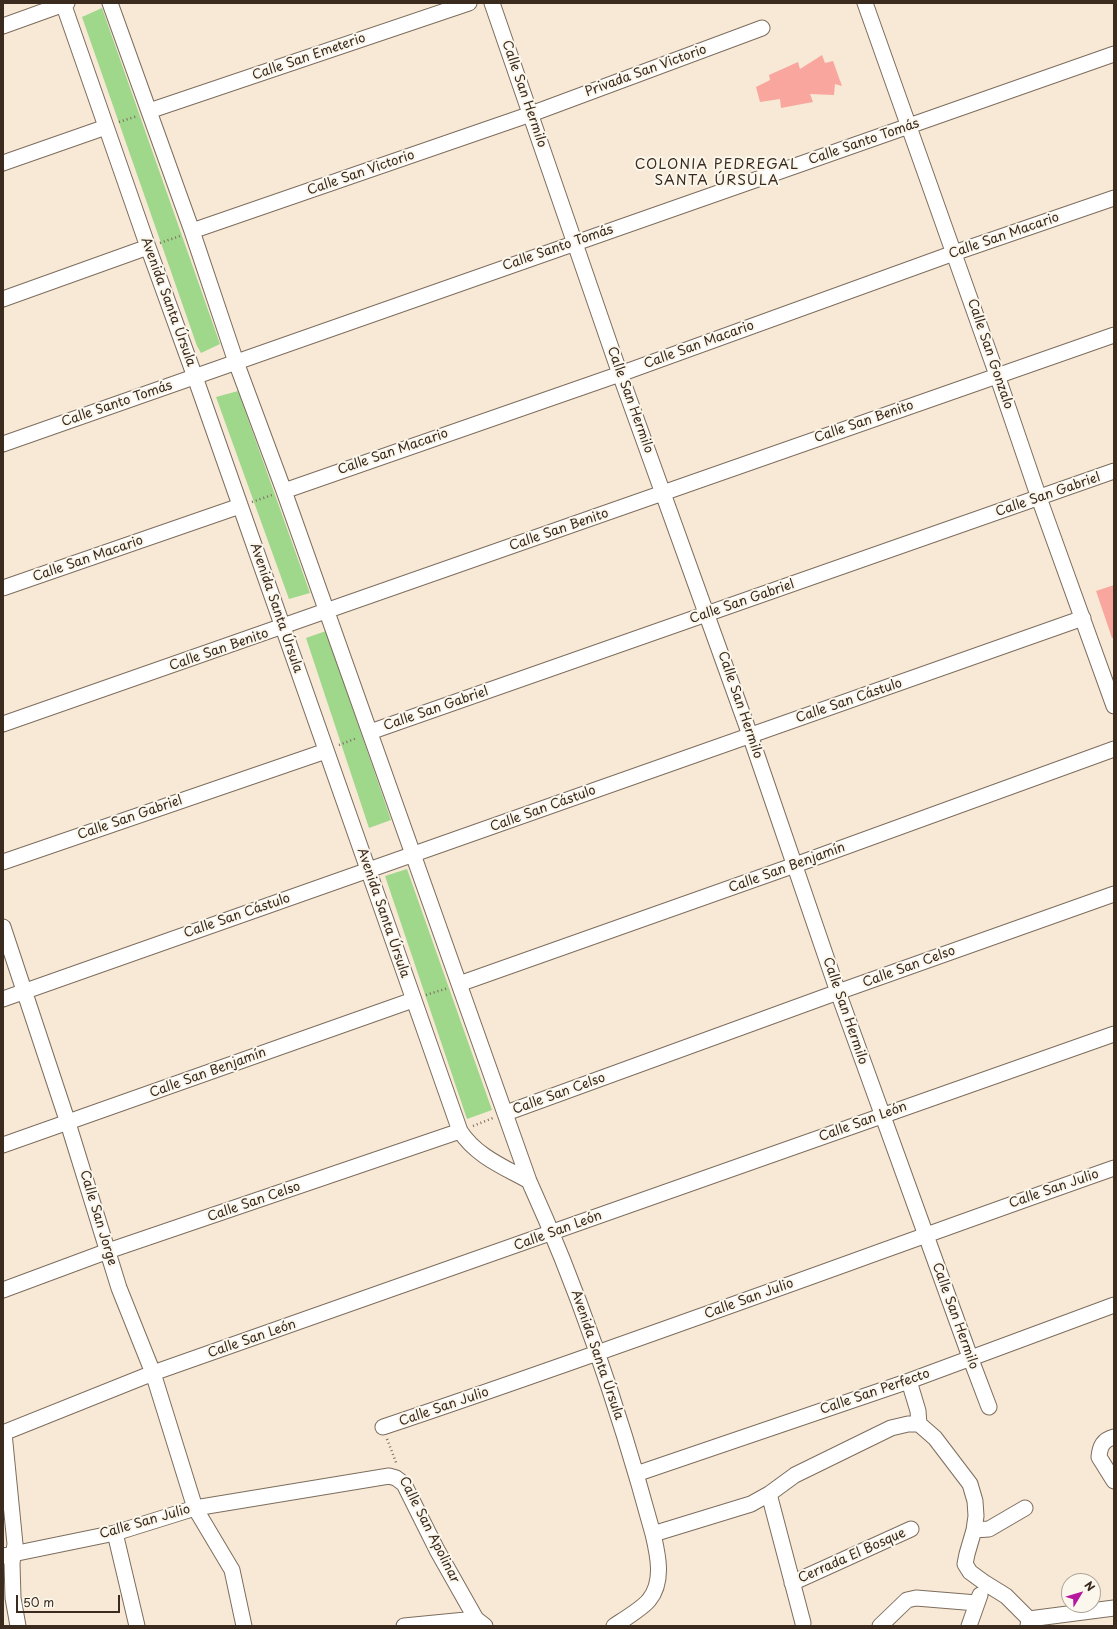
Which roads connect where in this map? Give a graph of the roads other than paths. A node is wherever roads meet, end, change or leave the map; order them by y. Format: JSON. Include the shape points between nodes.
{"nodes":[{"id":1,"x":64,"y":3,"type":"edge"},
{"id":2,"x":110,"y":3,"type":"edge"},
{"id":3,"x":469,"y":3,"type":"edge"},
{"id":4,"x":492,"y":3,"type":"edge"},
{"id":5,"x":865,"y":3,"type":"edge"},
{"id":6,"x":3,"y":26,"type":"edge"},
{"id":7,"x":762,"y":28,"type":"dead end"},
{"id":8,"x":1114,"y":54,"type":"edge"},
{"id":9,"x":149,"y":111,"type":"junction"},
{"id":10,"x":531,"y":114,"type":"junction"},
{"id":11,"x":910,"y":126,"type":"junction"},
{"id":12,"x":106,"y":127,"type":"junction"},
{"id":13,"x":3,"y":163,"type":"edge"},
{"id":14,"x":1114,"y":198,"type":"edge"},
{"id":15,"x":192,"y":232,"type":"junction"},
{"id":16,"x":574,"y":242,"type":"junction"},
{"id":17,"x":148,"y":247,"type":"junction"},
{"id":18,"x":954,"y":253,"type":"junction"},
{"id":19,"x":3,"y":299,"type":"edge"},
{"id":20,"x":1114,"y":335,"type":"edge"},
{"id":21,"x":236,"y":362,"type":"junction"},
{"id":22,"x":620,"y":374,"type":"junction"},
{"id":23,"x":997,"y":375,"type":"junction"},
{"id":24,"x":195,"y":377,"type":"junction"},
{"id":25,"x":3,"y":444,"type":"edge"},
{"id":26,"x":1114,"y":471,"type":"edge"},
{"id":27,"x":284,"y":490,"type":"junction"},
{"id":28,"x":664,"y":493,"type":"junction"},
{"id":29,"x":1039,"y":498,"type":"junction"},
{"id":30,"x":240,"y":506,"type":"junction"},
{"id":31,"x":3,"y":588,"type":"edge"},
{"id":32,"x":326,"y":612,"type":"junction"},
{"id":33,"x":708,"y":614,"type":"junction"},
{"id":34,"x":1083,"y":618,"type":"junction"},
{"id":35,"x":283,"y":628,"type":"junction"},
{"id":36,"x":1114,"y":706,"type":"edge"},
{"id":37,"x":3,"y":724,"type":"edge"},
{"id":38,"x":370,"y":732,"type":"junction"},
{"id":39,"x":750,"y":735,"type":"junction"},
{"id":40,"x":1114,"y":749,"type":"edge"},
{"id":41,"x":326,"y":751,"type":"junction"},
{"id":42,"x":413,"y":855,"type":"junction"},
{"id":43,"x":3,"y":862,"type":"edge"},
{"id":44,"x":795,"y":866,"type":"junction"},
{"id":45,"x":368,"y":870,"type":"junction"},
{"id":46,"x":1114,"y":894,"type":"edge"},
{"id":47,"x":3,"y":927,"type":"edge"},
{"id":48,"x":460,"y":984,"type":"junction"},
{"id":49,"x":25,"y":990,"type":"junction"},
{"id":50,"x":838,"y":992,"type":"junction"},
{"id":51,"x":3,"y":999,"type":"edge"},
{"id":52,"x":413,"y":1000,"type":"junction"},
{"id":53,"x":1114,"y":1034,"type":"edge"},
{"id":54,"x":506,"y":1113,"type":"junction"},
{"id":55,"x":882,"y":1115,"type":"junction"},
{"id":56,"x":68,"y":1123,"type":"junction"},
{"id":57,"x":460,"y":1131,"type":"junction"},
{"id":58,"x":3,"y":1146,"type":"edge"},
{"id":59,"x":1114,"y":1168,"type":"edge"},
{"id":60,"x":529,"y":1181,"type":"junction"},
{"id":61,"x":553,"y":1233,"type":"junction"},
{"id":62,"x":925,"y":1234,"type":"junction"},
{"id":63,"x":108,"y":1251,"type":"junction"},
{"id":64,"x":3,"y":1290,"type":"edge"},
{"id":65,"x":1114,"y":1305,"type":"edge"},
{"id":66,"x":599,"y":1354,"type":"junction"},
{"id":67,"x":970,"y":1357,"type":"junction"},
{"id":68,"x":153,"y":1373,"type":"junction"},
{"id":69,"x":909,"y":1380,"type":"junction"},
{"id":70,"x":989,"y":1407,"type":"dead end"},
{"id":71,"x":919,"y":1424,"type":"junction"},
{"id":72,"x":383,"y":1427,"type":"road end"},
{"id":73,"x":4,"y":1433,"type":"edge"},
{"id":74,"x":1114,"y":1436,"type":"edge"},
{"id":75,"x":636,"y":1474,"type":"junction"},
{"id":76,"x":1114,"y":1481,"type":"edge"},
{"id":77,"x":404,"y":1484,"type":"joint"},
{"id":78,"x":768,"y":1494,"type":"junction"},
{"id":79,"x":195,"y":1508,"type":"junction"},
{"id":80,"x":1025,"y":1508,"type":"dead end"},
{"id":81,"x":911,"y":1529,"type":"dead end"},
{"id":82,"x":974,"y":1530,"type":"junction"},
{"id":83,"x":115,"y":1532,"type":"junction"},
{"id":84,"x":653,"y":1534,"type":"junction"},
{"id":85,"x":8,"y":1555,"type":"edge"},
{"id":86,"x":792,"y":1583,"type":"junction"},
{"id":87,"x":984,"y":1583,"type":"junction"},
{"id":88,"x":977,"y":1603,"type":"junction"},
{"id":89,"x":1114,"y":1608,"type":"edge"},
{"id":90,"x":480,"y":1622,"type":"edge"},
{"id":91,"x":1028,"y":1622,"type":"edge"},
{"id":92,"x":803,"y":1623,"type":"dead end"},
{"id":93,"x":18,"y":1626,"type":"edge"},
{"id":94,"x":138,"y":1626,"type":"edge"},
{"id":95,"x":244,"y":1626,"type":"edge"},
{"id":96,"x":404,"y":1626,"type":"edge"},
{"id":97,"x":614,"y":1626,"type":"edge"},
{"id":98,"x":880,"y":1626,"type":"edge"},
{"id":99,"x":968,"y":1626,"type":"edge"}],
"edges":[{"from":1,"to":6,"type":"street"},
{"from":1,"to":12,"type":"street","name":"Avenida Santa Úrsula"},
{"from":2,"to":9,"type":"street","name":"Avenida Santa Úrsula"},
{"from":3,"to":9,"type":"street","name":"Calle San Emeterio"},
{"from":4,"to":10,"type":"street","name":"Calle San Hermilo"},
{"from":5,"to":11,"type":"street","name":"Calle San Gonzalo"},
{"from":7,"to":10,"type":"street","name":"Privada San Victorio"},
{"from":8,"to":11,"type":"street","name":"Calle Santo Tomás"},
{"from":9,"to":15,"type":"street","name":"Avenida Santa Úrsula"},
{"from":10,"to":15,"type":"street","name":"Calle San Victorio"},
{"from":10,"to":16,"type":"street","name":"Calle San Hermilo"},
{"from":11,"to":16,"type":"street","name":"Calle Santo Tomás"},
{"from":11,"to":18,"type":"street","name":"Calle San Gonzalo"},
{"from":12,"to":13,"type":"street"},
{"from":12,"to":17,"type":"street","name":"Avenida Santa Úrsula"},
{"from":14,"to":18,"type":"street","name":"Calle San Macario"},
{"from":15,"to":21,"type":"street","name":"Avenida Santa Úrsula"},
{"from":16,"to":21,"type":"street","name":"Calle Santo Tomás"},
{"from":16,"to":22,"type":"street","name":"Calle San Hermilo"},
{"from":17,"to":19,"type":"street"},
{"from":17,"to":24,"type":"street","name":"Avenida Santa Úrsula"},
{"from":18,"to":22,"type":"street","name":"Calle San Macario"},
{"from":18,"to":23,"type":"street","name":"Calle San Gonzalo"},
{"from":20,"to":23,"type":"street","name":"Calle San Benito"},
{"from":21,"to":24,"type":"street","name":"Calle Santo Tomás"},
{"from":21,"to":27,"type":"street","name":"Avenida Santa Úrsula"},
{"from":22,"to":27,"type":"street","name":"Calle San Macario"},
{"from":22,"to":28,"type":"street","name":"Calle San Hermilo"},
{"from":23,"to":28,"type":"street","name":"Calle San Benito"},
{"from":23,"to":29,"type":"street","name":"Calle San Gonzalo"},
{"from":24,"to":25,"type":"street","name":"Calle Santo Tomás"},
{"from":24,"to":30,"type":"street","name":"Avenida Santa Úrsula"},
{"from":26,"to":29,"type":"street","name":"Calle San Gabriel"},
{"from":27,"to":32,"type":"street","name":"Avenida Santa Úrsula"},
{"from":28,"to":32,"type":"street","name":"Calle San Benito"},
{"from":28,"to":33,"type":"street","name":"Calle San Hermilo"},
{"from":29,"to":33,"type":"street","name":"Calle San Gabriel"},
{"from":29,"to":34,"type":"street","name":"Calle San Gonzalo"},
{"from":30,"to":31,"type":"street","name":"Calle San Macario"},
{"from":30,"to":35,"type":"street","name":"Avenida Santa Úrsula"},
{"from":32,"to":35,"type":"street","name":"Calle San Benito"},
{"from":32,"to":38,"type":"street","name":"Avenida Santa Úrsula"},
{"from":33,"to":38,"type":"street","name":"Calle San Gabriel"},
{"from":33,"to":39,"type":"street","name":"Calle San Hermilo"},
{"from":34,"to":36,"type":"street","name":"Calle San Gonzalo"},
{"from":34,"to":39,"type":"street","name":"Calle San Cástulo"},
{"from":35,"to":37,"type":"street","name":"Calle San Benito"},
{"from":35,"to":41,"type":"street","name":"Avenida Santa Úrsula"},
{"from":38,"to":42,"type":"street","name":"Avenida Santa Úrsula"},
{"from":39,"to":42,"type":"street","name":"Calle San Cástulo"},
{"from":39,"to":44,"type":"street","name":"Calle San Hermilo"},
{"from":40,"to":44,"type":"street","name":"Calle San Benjamín"},
{"from":41,"to":43,"type":"street","name":"Calle San Gabriel"},
{"from":41,"to":45,"type":"street","name":"Avenida Santa Úrsula"},
{"from":42,"to":45,"type":"street","name":"Calle San Cástulo"},
{"from":42,"to":48,"type":"street","name":"Avenida Santa Úrsula"},
{"from":44,"to":48,"type":"street","name":"Calle San Benjamín"},
{"from":44,"to":50,"type":"street","name":"Calle San Hermilo"},
{"from":45,"to":49,"type":"street","name":"Calle San Cástulo"},
{"from":45,"to":52,"type":"street","name":"Avenida Santa Úrsula"},
{"from":46,"to":50,"type":"street","name":"Calle San Celso"},
{"from":47,"to":49,"type":"street","name":"Calle San Jorge"},
{"from":48,"to":54,"type":"street","name":"Avenida Santa Úrsula"},
{"from":49,"to":51,"type":"street","name":"Calle San Cástulo"},
{"from":49,"to":56,"type":"street","name":"Calle San Jorge"},
{"from":50,"to":54,"type":"street","name":"Calle San Celso"},
{"from":50,"to":55,"type":"street","name":"Calle San Hermilo"},
{"from":52,"to":56,"type":"street","name":"Calle San Benjamín"},
{"from":52,"to":57,"type":"street","name":"Avenida Santa Úrsula"},
{"from":53,"to":55,"type":"street","name":"Calle San León"},
{"from":54,"to":60,"type":"street","name":"Avenida Santa Úrsula"},
{"from":55,"to":61,"type":"street","name":"Calle San León"},
{"from":55,"to":62,"type":"street","name":"Calle San Hermilo"},
{"from":56,"to":58,"type":"street","name":"Calle San Benjamín"},
{"from":56,"to":63,"type":"street","name":"Calle San Jorge"},
{"from":57,"to":60,"type":"street","name":"Avenida Santa Úrsula","via":[[468,1143],[483,1155]]},
{"from":57,"to":63,"type":"street","name":"Calle San Celso"},
{"from":59,"to":62,"type":"street","name":"Calle San Julio"},
{"from":60,"to":61,"type":"street","name":"Avenida Santa Úrsula"},
{"from":61,"to":66,"type":"street","name":"Avenida Santa Úrsula"},
{"from":61,"to":68,"type":"street","name":"Calle San León"},
{"from":62,"to":66,"type":"street","name":"Calle San Julio"},
{"from":62,"to":67,"type":"street","name":"Calle San Hermilo"},
{"from":63,"to":64,"type":"street","name":"Calle San Celso"},
{"from":63,"to":68,"type":"street","name":"Calle San Jorge","via":[[119,1288]]},
{"from":65,"to":67,"type":"street","name":"Calle San Perfecto"},
{"from":66,"to":72,"type":"street","name":"Calle San Julio"},
{"from":66,"to":75,"type":"street","name":"Avenida Santa Úrsula"},
{"from":67,"to":69,"type":"street","name":"Calle San Perfecto"},
{"from":67,"to":70,"type":"street","name":"Calle San Hermilo"},
{"from":68,"to":73,"type":"street","name":"Calle San León"},
{"from":68,"to":79,"type":"street","name":"Calle San Jorge"},
{"from":69,"to":71,"type":"street"},
{"from":69,"to":75,"type":"street","name":"Calle San Perfecto"},
{"from":71,"to":78,"type":"street","via":[[891,1428],[795,1475]]},
{"from":71,"to":82,"type":"street","via":[[935,1438],[970,1484],[975,1500]]},
{"from":73,"to":85,"type":"street","via":[[15,1544]]},
{"from":74,"to":76,"type":"street","via":[[1100,1445],[1099,1457]]},
{"from":75,"to":84,"type":"street","name":"Avenida Santa Úrsula"},
{"from":77,"to":79,"type":"street","name":"Calle San Julio","via":[[389,1476],[374,1477]]},
{"from":77,"to":90,"type":"street","name":"Calle San Apolinar","via":[[437,1550]]},
{"from":78,"to":84,"type":"street","via":[[751,1504]]},
{"from":78,"to":86,"type":"street"},
{"from":79,"to":83,"type":"street","name":"Calle San Julio"},
{"from":79,"to":95,"type":"street","name":"Calle San Jorge","via":[[232,1570]]},
{"from":80,"to":82,"type":"street","via":[[989,1529]]},
{"from":81,"to":86,"type":"street","name":"Cerrada El Bosque"},
{"from":82,"to":87,"type":"street","via":[[965,1564],[970,1572]]},
{"from":83,"to":85,"type":"street","name":"Calle San Julio"},
{"from":83,"to":94,"type":"street"},
{"from":84,"to":97,"type":"street","name":"Avenida Santa Úrsula","via":[[658,1556],[656,1589],[649,1601]]},
{"from":85,"to":93,"type":"street"},
{"from":86,"to":92,"type":"street"},
{"from":87,"to":88,"type":"street"},
{"from":87,"to":91,"type":"street","via":[[1006,1596]]},
{"from":88,"to":98,"type":"street","via":[[916,1598],[907,1600]]},
{"from":88,"to":99,"type":"street"},
{"from":89,"to":91,"type":"street"},
{"from":90,"to":96,"type":"street"}]}
